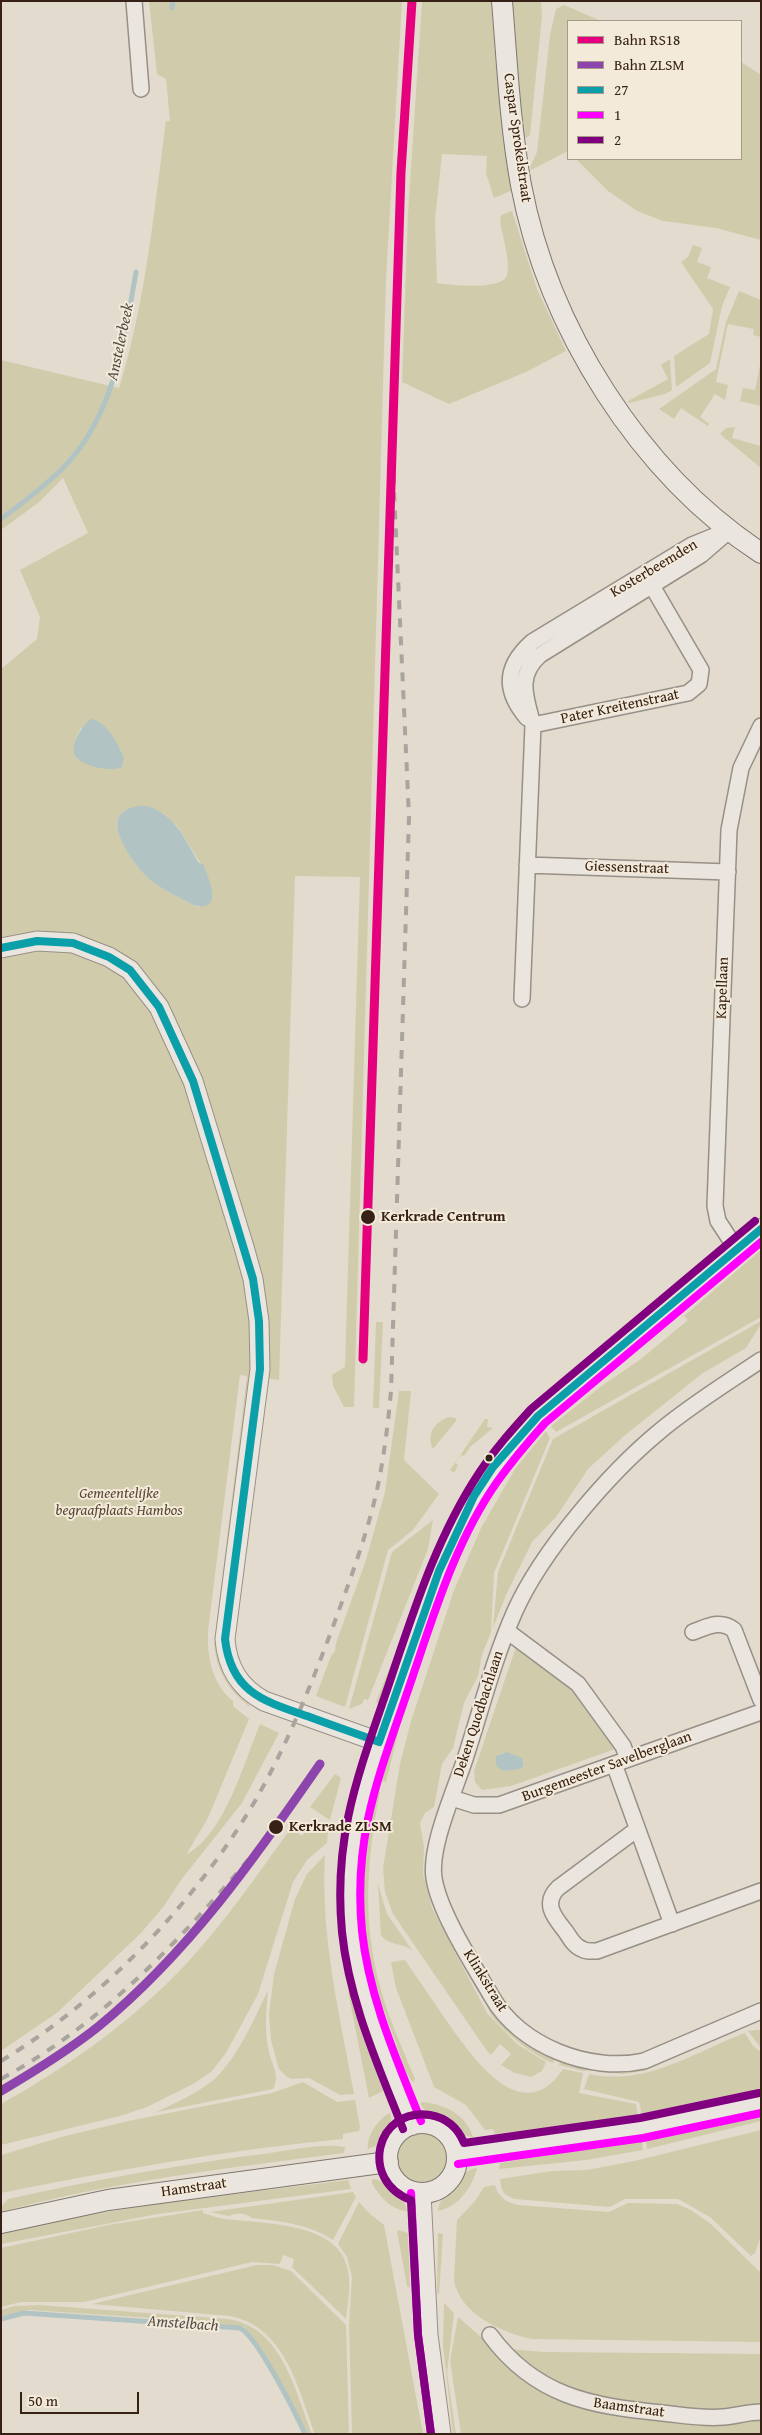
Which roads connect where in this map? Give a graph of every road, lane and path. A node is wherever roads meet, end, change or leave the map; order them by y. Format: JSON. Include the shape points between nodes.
{"nodes":[{"id":1,"x":134,"y":1,"type":"edge"},
{"id":2,"x":502,"y":1,"type":"edge"},
{"id":3,"x":141,"y":89,"type":"dead end"},
{"id":4,"x":730,"y":530,"type":"junction"},
{"id":5,"x":761,"y":553,"type":"edge"},
{"id":6,"x":648,"y":580,"type":"junction"},
{"id":7,"x":533,"y":725,"type":"junction"},
{"id":8,"x":761,"y":726,"type":"edge"},
{"id":9,"x":527,"y":865,"type":"junction"},
{"id":10,"x":728,"y":872,"type":"junction"},
{"id":11,"x":1,"y":948,"type":"edge"},
{"id":12,"x":522,"y":999,"type":"dead end"},
{"id":13,"x":761,"y":1229,"type":"edge"},
{"id":14,"x":738,"y":1250,"type":"junction"},
{"id":15,"x":761,"y":1360,"type":"edge"},
{"id":16,"x":507,"y":1631,"type":"junction"},
{"id":17,"x":693,"y":1632,"type":"dead end"},
{"id":18,"x":761,"y":1700,"type":"edge"},
{"id":19,"x":761,"y":1712,"type":"edge"},
{"id":20,"x":379,"y":1742,"type":"junction"},
{"id":21,"x":621,"y":1762,"type":"junction"},
{"id":22,"x":452,"y":1798,"type":"junction"},
{"id":23,"x":636,"y":1830,"type":"junction"},
{"id":24,"x":761,"y":1890,"type":"edge"},
{"id":25,"x":672,"y":1924,"type":"junction"},
{"id":26,"x":761,"y":2011,"type":"edge"},
{"id":27,"x":761,"y":2103,"type":"edge"},
{"id":28,"x":412,"y":2125,"type":"junction"},
{"id":29,"x":457,"y":2154,"type":"junction"},
{"id":30,"x":388,"y":2162,"type":"junction"},
{"id":31,"x":421,"y":2193,"type":"junction"},
{"id":32,"x":1,"y":2223,"type":"edge"},
{"id":33,"x":490,"y":2335,"type":"dead end"},
{"id":34,"x":761,"y":2412,"type":"edge"},
{"id":35,"x":441,"y":2434,"type":"edge"}],
"edges":[{"from":1,"to":3,"type":"street"},
{"from":2,"to":4,"type":"main road","name":"Caspar Sprokelstraat","via":[[510,105],[521,185],[532,231],[554,293],[575,340],[620,415],[654,457]]},
{"from":4,"to":5,"type":"main road","name":"Caspar Sprokelstraat"},
{"from":4,"to":6,"type":"street","name":"Kosterbeemden","via":[[701,555]]},
{"from":6,"to":7,"type":"street","name":"Kosterbeemden","via":[[530,664],[525,688]]},
{"from":6,"to":7,"type":"street","name":"Pater Kreitenstraat","via":[[701,670],[702,676],[695,689]]},
{"from":7,"to":9,"type":"street","name":"Kosterbeemden"},
{"from":8,"to":10,"type":"street","name":"Kapellaan","via":[[741,768],[733,800]]},
{"from":9,"to":10,"type":"street","name":"Giessenstraat"},
{"from":9,"to":12,"type":"street","name":"Kosterbeemden"},
{"from":10,"to":14,"type":"street","name":"Kapellaan","via":[[715,1206],[718,1221]]},
{"from":11,"to":20,"type":"street","via":[[47,940],[94,950],[130,970],[159,1007],[193,1081],[253,1279],[259,1321],[260,1369],[225,1639],[226,1655],[240,1682],[264,1701]]},
{"from":13,"to":14,"type":"main road"},
{"from":14,"to":20,"type":"main road","via":[[538,1416],[493,1467],[474,1496],[439,1571]]},
{"from":15,"to":16,"type":"street","name":"Deken Quodbachlaan","via":[[662,1429],[609,1480],[546,1560],[526,1590]]},
{"from":16,"to":21,"type":"street","name":"Deken Quodbachlaan","via":[[578,1684],[623,1746]]},
{"from":16,"to":22,"type":"street","name":"Deken Quodbachlaan"},
{"from":17,"to":18,"type":"street","via":[[719,1623],[734,1630]]},
{"from":19,"to":21,"type":"street","name":"Burgemeester Savelberglaan"},
{"from":20,"to":28,"type":"main road","via":[[362,1796],[352,1844],[352,1929],[366,2000]]},
{"from":21,"to":22,"type":"street","name":"Burgemeester Savelberglaan","via":[[499,1806],[480,1806]]},
{"from":21,"to":23,"type":"street","name":"Deken Quodbachlaan"},
{"from":22,"to":26,"type":"street","name":"Klinkstraat","via":[[433,1863],[437,1894],[495,2002],[512,2023],[540,2044],[594,2062],[630,2064]]},
{"from":23,"to":25,"type":"street","name":"Deken Quodbachlaan"},
{"from":23,"to":25,"type":"street","via":[[558,1888],[551,1896],[553,1916],[575,1945],[586,1951]]},
{"from":24,"to":25,"type":"street"},
{"from":27,"to":29,"type":"main road","via":[[642,2128]]},
{"from":28,"to":29,"type":"main road","via":[[438,2127],[451,2138]]},
{"from":28,"to":30,"type":"main road","via":[[403,2129],[391,2143]]},
{"from":29,"to":31,"type":"main road","via":[[455,2169],[448,2182],[431,2192]]},
{"from":30,"to":31,"type":"main road","via":[[399,2184]]},
{"from":30,"to":32,"type":"main road","name":"Hamstraat","via":[[108,2200]]},
{"from":31,"to":35,"type":"street","via":[[428,2335]]},
{"from":33,"to":34,"type":"street","name":"Baamstraat","via":[[529,2375],[585,2402],[696,2417]]}]}
